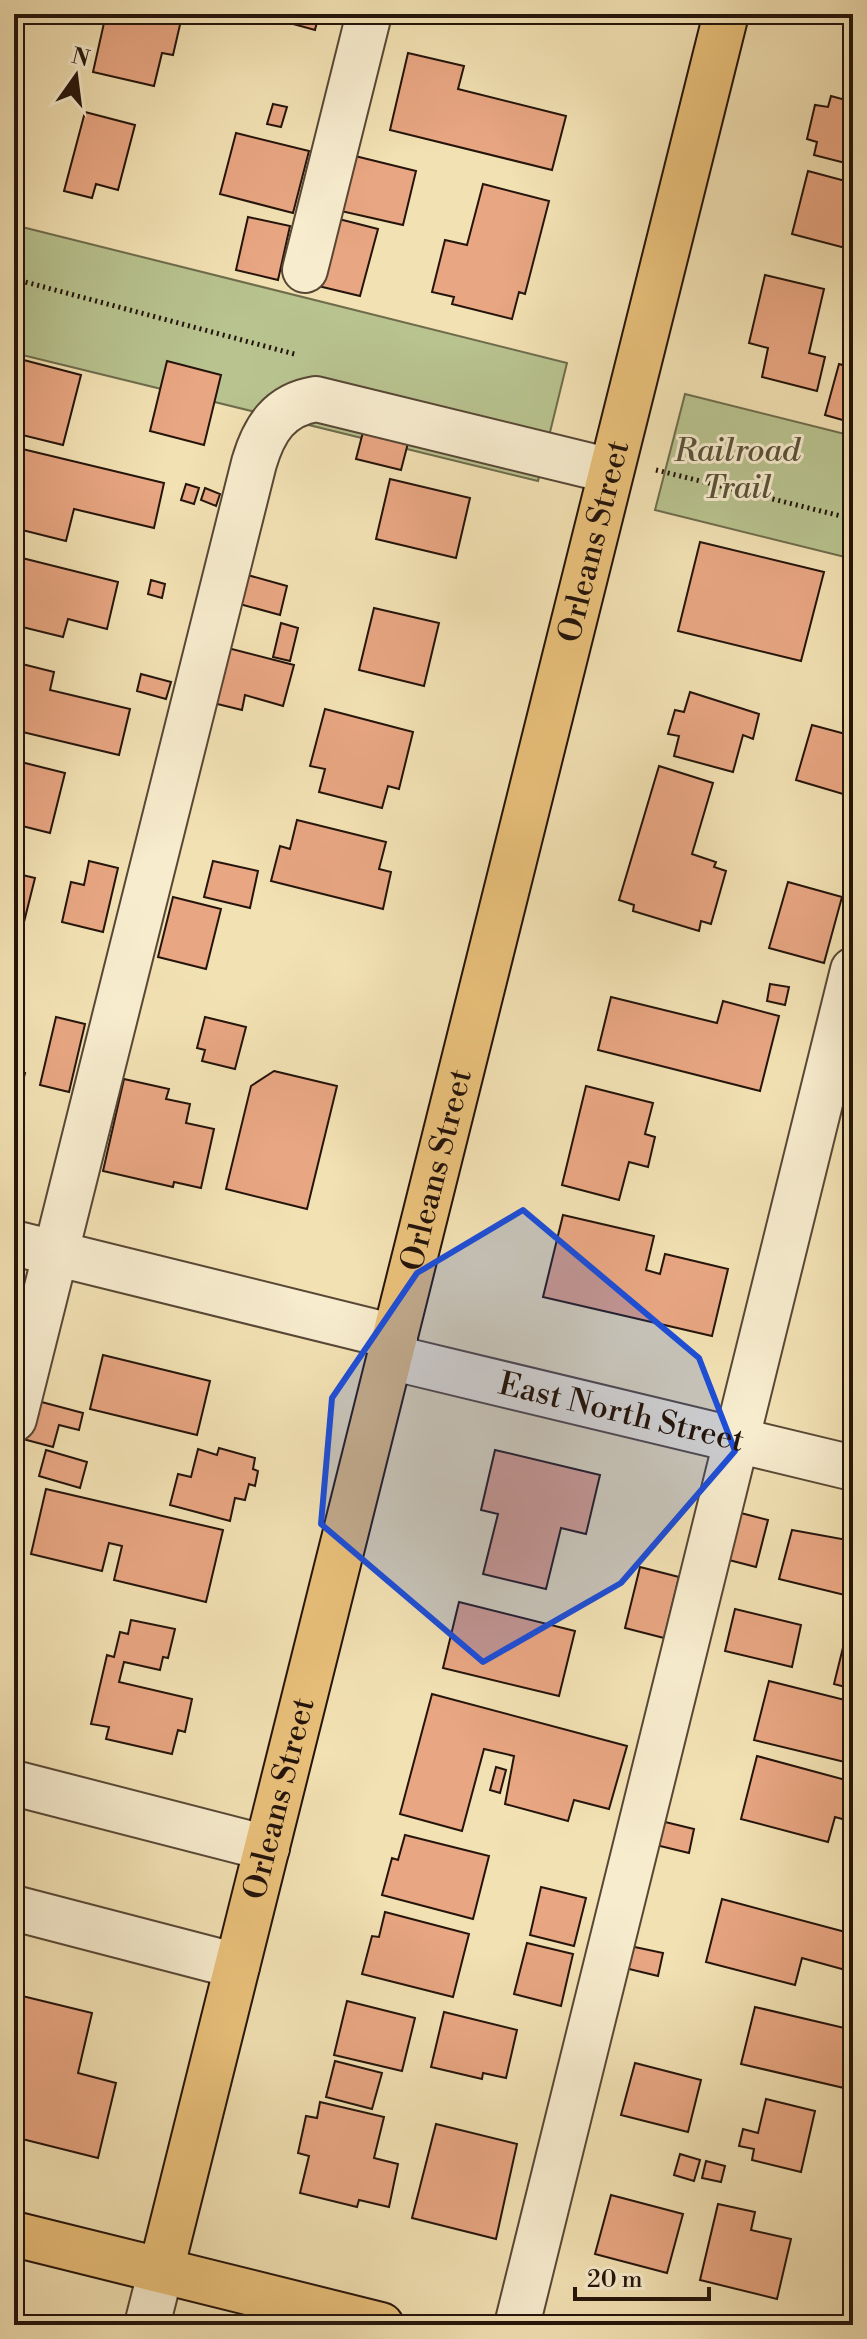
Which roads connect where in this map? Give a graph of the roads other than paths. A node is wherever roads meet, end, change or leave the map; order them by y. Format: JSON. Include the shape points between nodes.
{"nodes":[{"id":1,"x":369,"y":14,"type":"edge"},
{"id":2,"x":726,"y":14,"type":"edge"},
{"id":3,"x":305,"y":270,"type":"dead end"},
{"id":4,"x":631,"y":470,"type":"junction"},
{"id":5,"x":853,"y":970,"type":"edge"},
{"id":6,"x":14,"y":1243,"type":"edge"},
{"id":7,"x":56,"y":1254,"type":"junction"},
{"id":8,"x":392,"y":1347,"type":"junction"},
{"id":9,"x":14,"y":1419,"type":"edge"},
{"id":10,"x":736,"y":1440,"type":"junction"},
{"id":11,"x":853,"y":1468,"type":"edge"},
{"id":12,"x":14,"y":1783,"type":"edge"},
{"id":13,"x":267,"y":1848,"type":"junction"},
{"id":14,"x":14,"y":1908,"type":"edge"},
{"id":15,"x":237,"y":1966,"type":"junction"},
{"id":16,"x":16,"y":2233,"type":"edge"},
{"id":17,"x":161,"y":2270,"type":"junction"},
{"id":18,"x":147,"y":2325,"type":"edge"},
{"id":19,"x":381,"y":2325,"type":"edge"},
{"id":20,"x":517,"y":2325,"type":"edge"}],
"edges":[{"from":1,"to":3,"type":"street"},
{"from":2,"to":4,"type":"main road","name":"Orleans Street"},
{"from":4,"to":7,"type":"street","via":[[316,399],[291,406],[270,424],[254,463]]},
{"from":4,"to":8,"type":"main road","name":"Orleans Street"},
{"from":5,"to":10,"type":"street"},
{"from":6,"to":7,"type":"street","name":"East North Street"},
{"from":7,"to":8,"type":"street","name":"East North Street"},
{"from":7,"to":9,"type":"street"},
{"from":8,"to":10,"type":"street","name":"East North Street"},
{"from":8,"to":13,"type":"main road","name":"Orleans Street"},
{"from":10,"to":11,"type":"street","name":"East North Street"},
{"from":10,"to":20,"type":"street"},
{"from":12,"to":13,"type":"street"},
{"from":13,"to":15,"type":"main road","name":"Orleans Street"},
{"from":14,"to":15,"type":"street"},
{"from":15,"to":17,"type":"main road","name":"Orleans Street"},
{"from":16,"to":17,"type":"main road"},
{"from":17,"to":18,"type":"street","name":"Orleans Street"},
{"from":17,"to":19,"type":"main road"}]}
